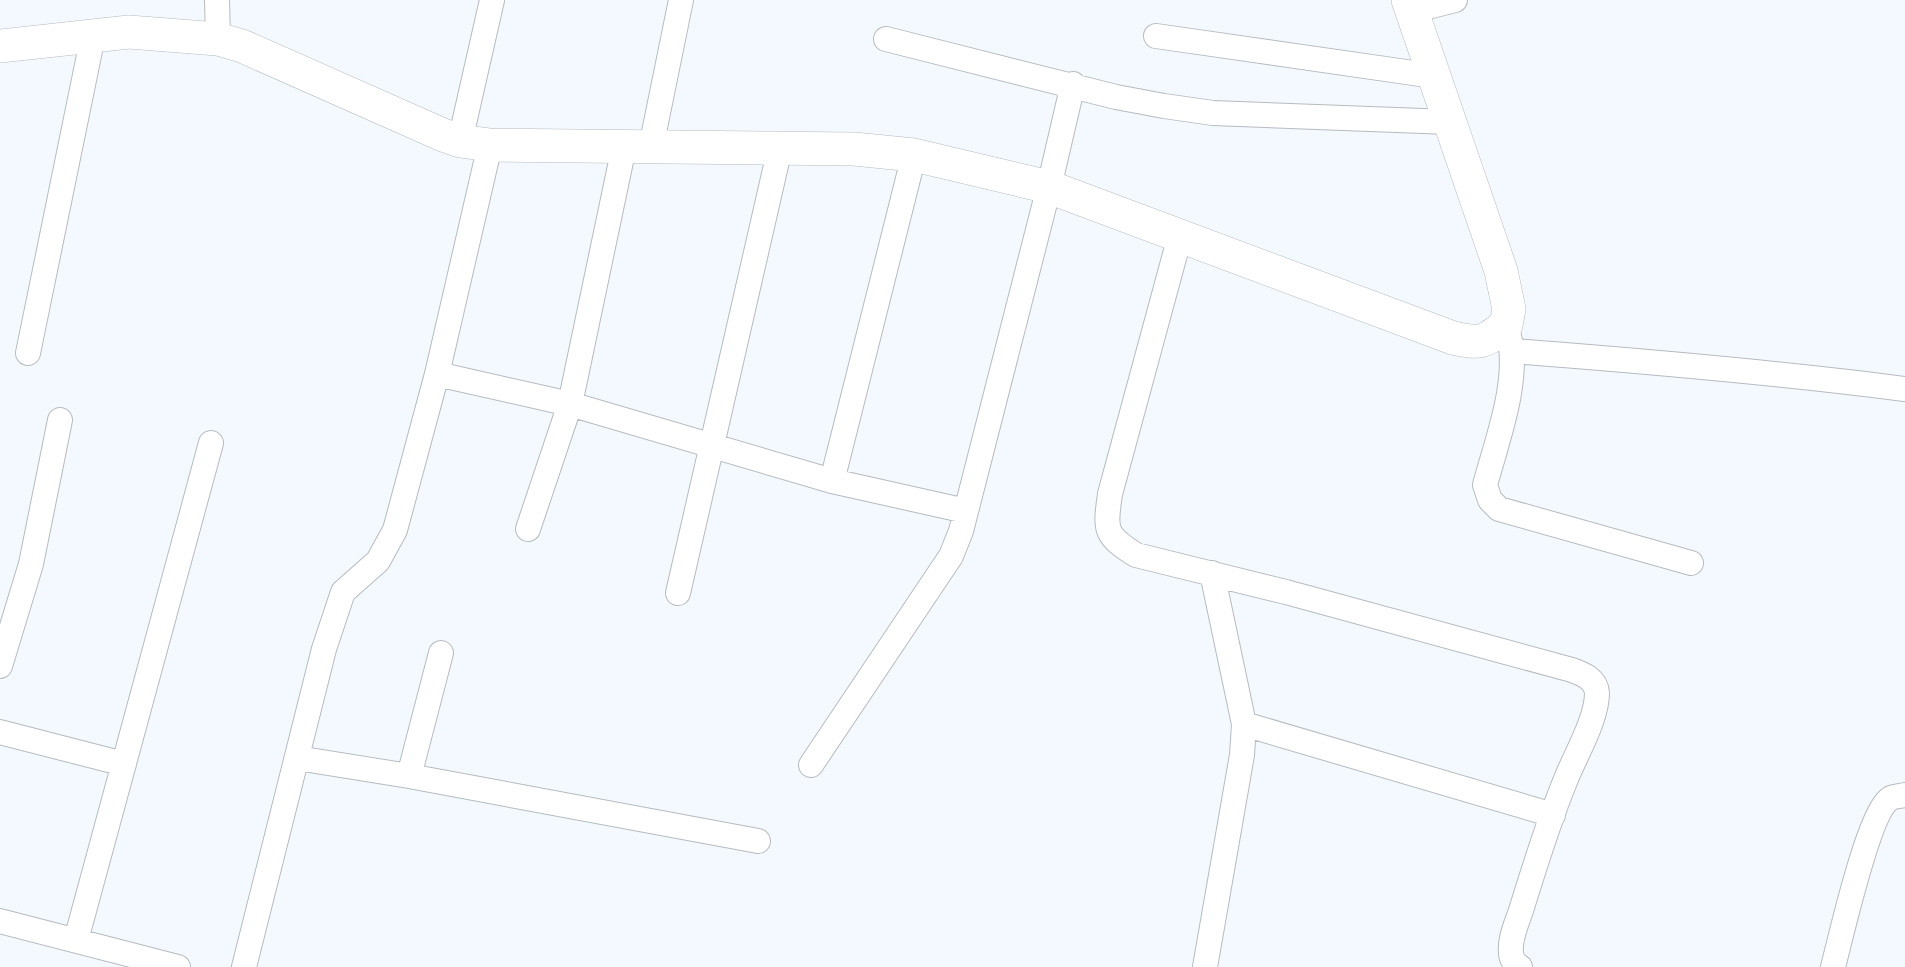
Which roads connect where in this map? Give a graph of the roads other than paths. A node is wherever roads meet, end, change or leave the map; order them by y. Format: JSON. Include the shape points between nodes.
{"nodes":[{"id":1,"x":217,"y":0,"type":"edge"},
{"id":2,"x":492,"y":0,"type":"edge"},
{"id":3,"x":681,"y":0,"type":"edge"},
{"id":4,"x":1455,"y":0,"type":"edge"},
{"id":5,"x":1410,"y":6,"type":"edge"},
{"id":6,"x":93,"y":36,"type":"junction"},
{"id":7,"x":1156,"y":36,"type":"dead end"},
{"id":8,"x":206,"y":38,"type":"junction"},
{"id":9,"x":886,"y":39,"type":"dead end"},
{"id":10,"x":0,"y":46,"type":"edge"},
{"id":11,"x":1434,"y":76,"type":"junction"},
{"id":12,"x":1073,"y":84,"type":"junction"},
{"id":13,"x":1450,"y":122,"type":"junction"},
{"id":14,"x":475,"y":143,"type":"junction"},
{"id":15,"x":638,"y":147,"type":"junction"},
{"id":16,"x":780,"y":148,"type":"junction"},
{"id":17,"x":914,"y":155,"type":"junction"},
{"id":18,"x":1049,"y":186,"type":"junction"},
{"id":19,"x":1180,"y":236,"type":"junction"},
{"id":20,"x":1509,"y":338,"type":"junction"},
{"id":21,"x":28,"y":353,"type":"dead end"},
{"id":22,"x":437,"y":374,"type":"junction"},
{"id":23,"x":1905,"y":389,"type":"edge"},
{"id":24,"x":570,"y":404,"type":"junction"},
{"id":25,"x":60,"y":420,"type":"dead end"},
{"id":26,"x":211,"y":443,"type":"dead end"},
{"id":27,"x":712,"y":446,"type":"junction"},
{"id":28,"x":832,"y":480,"type":"junction"},
{"id":29,"x":966,"y":511,"type":"junction"},
{"id":30,"x":528,"y":529,"type":"dead end"},
{"id":31,"x":1691,"y":563,"type":"dead end"},
{"id":32,"x":1212,"y":573,"type":"junction"},
{"id":33,"x":678,"y":593,"type":"dead end"},
{"id":34,"x":441,"y":653,"type":"dead end"},
{"id":35,"x":0,"y":666,"type":"edge"},
{"id":36,"x":1244,"y":724,"type":"junction"},
{"id":37,"x":0,"y":732,"type":"edge"},
{"id":38,"x":297,"y":758,"type":"junction"},
{"id":39,"x":124,"y":764,"type":"junction"},
{"id":40,"x":811,"y":765,"type":"dead end"},
{"id":41,"x":409,"y":776,"type":"junction"},
{"id":42,"x":1905,"y":795,"type":"edge"},
{"id":43,"x":1553,"y":815,"type":"junction"},
{"id":44,"x":758,"y":841,"type":"dead end"},
{"id":45,"x":0,"y":921,"type":"edge"},
{"id":46,"x":76,"y":940,"type":"junction"},
{"id":47,"x":105,"y":958,"type":"edge"},
{"id":48,"x":178,"y":967,"type":"edge"},
{"id":49,"x":244,"y":967,"type":"edge"},
{"id":50,"x":1205,"y":967,"type":"edge"},
{"id":51,"x":1520,"y":967,"type":"edge"},
{"id":52,"x":1833,"y":967,"type":"edge"}],
"edges":[{"from":1,"to":8,"type":"street"},
{"from":2,"to":14,"type":"street"},
{"from":3,"to":15,"type":"street"},
{"from":4,"to":5,"type":"street"},
{"from":5,"to":11,"type":"street"},
{"from":6,"to":8,"type":"street","via":[[129,32]]},
{"from":6,"to":10,"type":"street"},
{"from":6,"to":21,"type":"street"},
{"from":7,"to":11,"type":"street"},
{"from":8,"to":14,"type":"street","via":[[242,46]]},
{"from":9,"to":12,"type":"street"},
{"from":11,"to":13,"type":"street"},
{"from":12,"to":13,"type":"street","via":[[1213,113]]},
{"from":12,"to":18,"type":"street"},
{"from":13,"to":20,"type":"street","via":[[1501,271],[1509,309]]},
{"from":14,"to":15,"type":"street"},
{"from":14,"to":22,"type":"street"},
{"from":15,"to":16,"type":"street"},
{"from":15,"to":24,"type":"street"},
{"from":16,"to":17,"type":"street"},
{"from":16,"to":27,"type":"street"},
{"from":17,"to":18,"type":"street"},
{"from":17,"to":28,"type":"street"},
{"from":18,"to":19,"type":"street"},
{"from":18,"to":29,"type":"street"},
{"from":19,"to":20,"type":"street","via":[[1453,338],[1477,343],[1491,336]]},
{"from":19,"to":32,"type":"street","via":[[1110,494],[1106,523],[1116,542],[1136,555]]},
{"from":20,"to":23,"type":"street","via":[[1702,366]]},
{"from":20,"to":31,"type":"street","via":[[1510,387],[1485,485],[1490,500],[1499,509]]},
{"from":22,"to":24,"type":"street"},
{"from":22,"to":38,"type":"street","via":[[395,530],[378,561],[343,592],[338,602]]},
{"from":24,"to":27,"type":"street"},
{"from":24,"to":30,"type":"street"},
{"from":25,"to":35,"type":"street","via":[[31,564]]},
{"from":26,"to":39,"type":"street"},
{"from":27,"to":28,"type":"street"},
{"from":27,"to":33,"type":"street"},
{"from":28,"to":29,"type":"street"},
{"from":29,"to":40,"type":"street","via":[[951,556]]},
{"from":32,"to":36,"type":"street"},
{"from":32,"to":43,"type":"street","via":[[1586,675],[1597,692],[1593,714]]},
{"from":34,"to":41,"type":"street"},
{"from":36,"to":43,"type":"street"},
{"from":36,"to":50,"type":"street"},
{"from":37,"to":39,"type":"street"},
{"from":38,"to":41,"type":"street"},
{"from":38,"to":49,"type":"street"},
{"from":39,"to":46,"type":"street"},
{"from":41,"to":44,"type":"street"},
{"from":42,"to":52,"type":"street","via":[[1892,798],[1876,819]]},
{"from":43,"to":51,"type":"street","via":[[1512,939],[1510,954]]},
{"from":45,"to":46,"type":"street"},
{"from":46,"to":47,"type":"street"},
{"from":47,"to":48,"type":"street"}]}
